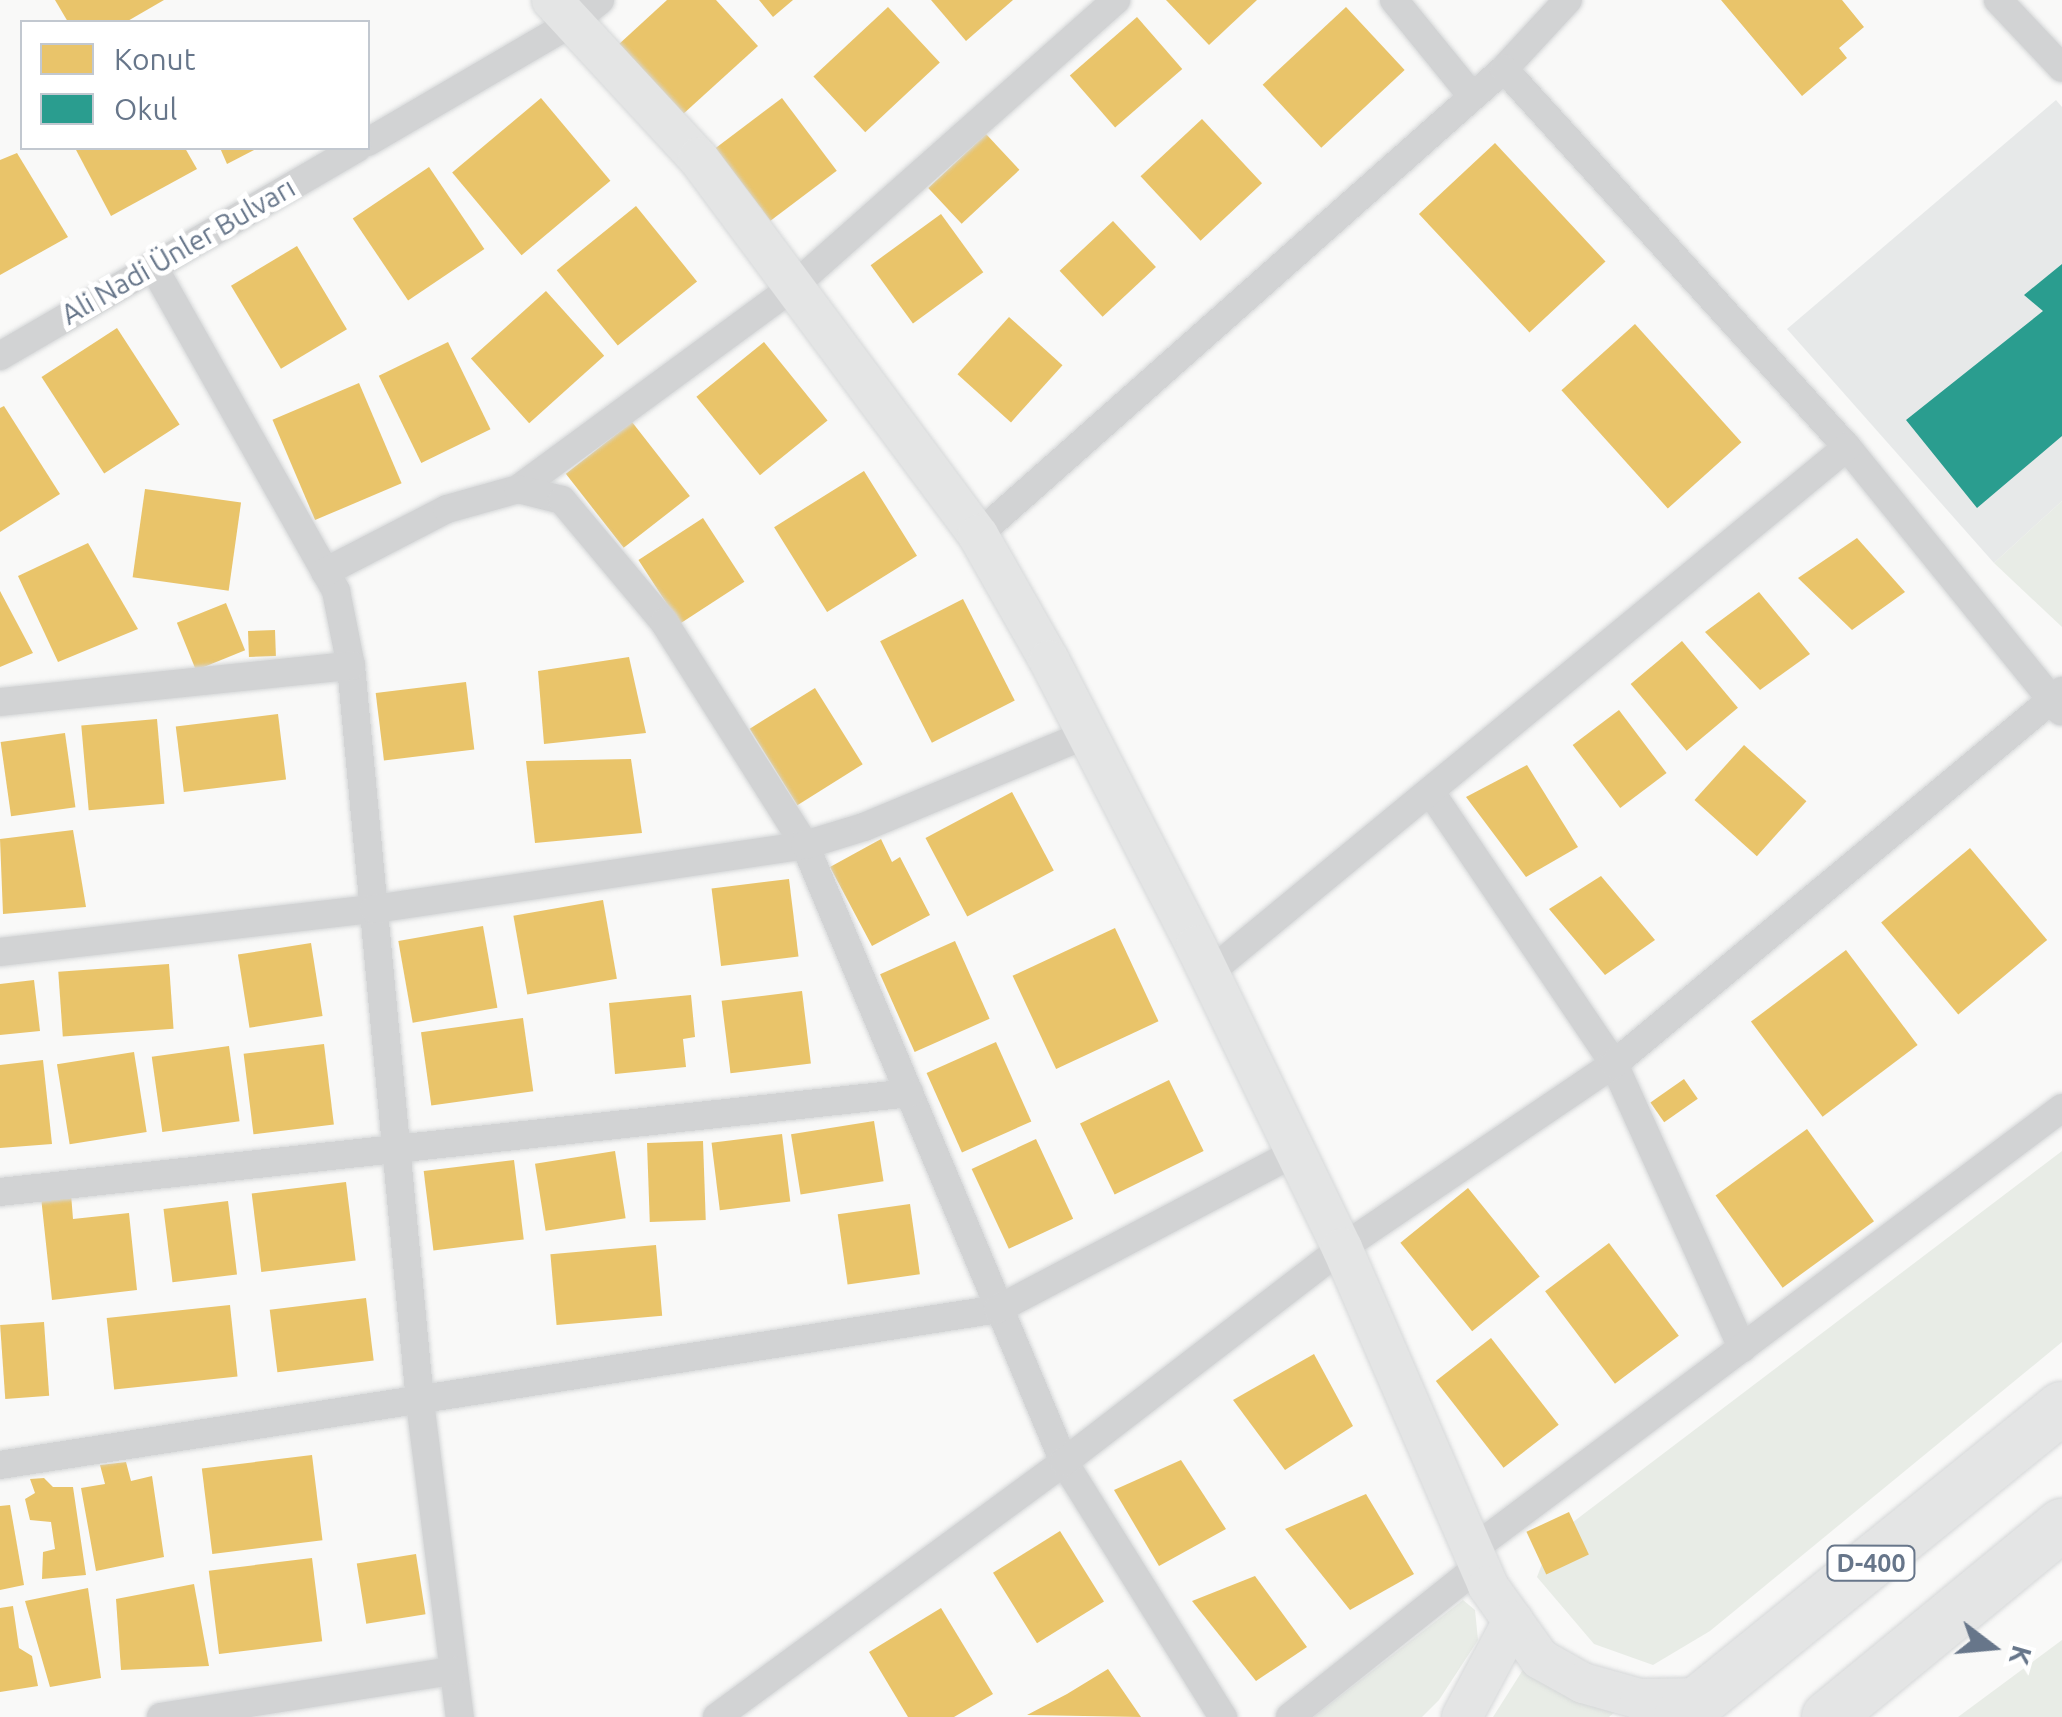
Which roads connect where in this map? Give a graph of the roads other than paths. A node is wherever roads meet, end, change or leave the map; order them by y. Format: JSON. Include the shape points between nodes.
{"nodes":[{"id":1,"x":1116,"y":0,"type":"edge"},
{"id":2,"x":1394,"y":0,"type":"edge"},
{"id":3,"x":1568,"y":0,"type":"edge"},
{"id":4,"x":1998,"y":0,"type":"edge"},
{"id":5,"x":575,"y":8,"type":"edge"},
{"id":6,"x":2062,"y":68,"type":"edge"},
{"id":7,"x":1504,"y":69,"type":"junction"},
{"id":8,"x":1472,"y":96,"type":"junction"},
{"id":9,"x":370,"y":141,"type":"edge"},
{"id":10,"x":354,"y":150,"type":"edge"},
{"id":11,"x":153,"y":266,"type":"junction"},
{"id":12,"x":793,"y":287,"type":"junction"},
{"id":13,"x":0,"y":356,"type":"edge"},
{"id":14,"x":1846,"y":448,"type":"junction"},
{"id":15,"x":518,"y":488,"type":"junction"},
{"id":16,"x":978,"y":535,"type":"junction"},
{"id":17,"x":325,"y":572,"type":"junction"},
{"id":18,"x":351,"y":666,"type":"junction"},
{"id":19,"x":2058,"y":700,"type":"edge"},
{"id":20,"x":0,"y":702,"type":"edge"},
{"id":21,"x":1087,"y":734,"type":"junction"},
{"id":22,"x":1430,"y":792,"type":"junction"},
{"id":23,"x":805,"y":845,"type":"junction"},
{"id":24,"x":374,"y":909,"type":"junction"},
{"id":25,"x":0,"y":952,"type":"edge"},
{"id":26,"x":1209,"y":973,"type":"junction"},
{"id":27,"x":1614,"y":1064,"type":"junction"},
{"id":28,"x":910,"y":1093,"type":"junction"},
{"id":29,"x":2062,"y":1108,"type":"edge"},
{"id":30,"x":394,"y":1148,"type":"junction"},
{"id":31,"x":1296,"y":1152,"type":"junction"},
{"id":32,"x":0,"y":1192,"type":"edge"},
{"id":33,"x":1342,"y":1248,"type":"junction"},
{"id":34,"x":998,"y":1309,"type":"junction"},
{"id":35,"x":1742,"y":1348,"type":"junction"},
{"id":36,"x":420,"y":1402,"type":"junction"},
{"id":37,"x":2062,"y":1408,"type":"edge"},
{"id":38,"x":1064,"y":1462,"type":"junction"},
{"id":39,"x":0,"y":1466,"type":"edge"},
{"id":40,"x":2062,"y":1524,"type":"edge"},
{"id":41,"x":1476,"y":1558,"type":"junction"},
{"id":42,"x":1513,"y":1621,"type":"junction"},
{"id":43,"x":453,"y":1670,"type":"junction"},
{"id":44,"x":1691,"y":1708,"type":"edge"},
{"id":45,"x":162,"y":1717,"type":"edge"},
{"id":46,"x":460,"y":1717,"type":"edge"},
{"id":47,"x":716,"y":1717,"type":"edge"},
{"id":48,"x":1222,"y":1717,"type":"edge"},
{"id":49,"x":1290,"y":1717,"type":"edge"},
{"id":50,"x":1462,"y":1717,"type":"edge"},
{"id":51,"x":1828,"y":1717,"type":"edge"}],
"edges":[{"from":1,"to":12,"type":"street"},
{"from":2,"to":8,"type":"street"},
{"from":3,"to":7,"type":"street"},
{"from":4,"to":6,"type":"street"},
{"from":5,"to":9,"type":"street"},
{"from":5,"to":12,"type":"street"},
{"from":7,"to":8,"type":"street"},
{"from":7,"to":14,"type":"street"},
{"from":8,"to":16,"type":"street"},
{"from":10,"to":11,"type":"street","name":"Ali Nadi Ünler Bulvarı"},
{"from":11,"to":13,"type":"street","name":"Ali Nadi Ünler Bulvarı"},
{"from":11,"to":17,"type":"street"},
{"from":12,"to":15,"type":"street"},
{"from":12,"to":16,"type":"street"},
{"from":14,"to":19,"type":"street"},
{"from":14,"to":22,"type":"street"},
{"from":15,"to":17,"type":"street","via":[[447,509]]},
{"from":15,"to":23,"type":"street","via":[[562,500],[664,622]]},
{"from":16,"to":21,"type":"street"},
{"from":17,"to":18,"type":"street","via":[[336,591]]},
{"from":18,"to":20,"type":"street"},
{"from":18,"to":24,"type":"street"},
{"from":19,"to":27,"type":"street"},
{"from":21,"to":23,"type":"street"},
{"from":21,"to":26,"type":"street"},
{"from":22,"to":26,"type":"street"},
{"from":22,"to":27,"type":"street"},
{"from":23,"to":24,"type":"street"},
{"from":23,"to":28,"type":"street"},
{"from":24,"to":25,"type":"street"},
{"from":24,"to":30,"type":"street"},
{"from":26,"to":31,"type":"street"},
{"from":27,"to":33,"type":"street"},
{"from":27,"to":35,"type":"street"},
{"from":28,"to":30,"type":"street"},
{"from":28,"to":34,"type":"street"},
{"from":29,"to":35,"type":"street"},
{"from":30,"to":32,"type":"street"},
{"from":30,"to":36,"type":"street"},
{"from":31,"to":33,"type":"street"},
{"from":31,"to":34,"type":"street"},
{"from":33,"to":38,"type":"street"},
{"from":33,"to":41,"type":"street"},
{"from":34,"to":36,"type":"street"},
{"from":34,"to":38,"type":"street"},
{"from":35,"to":41,"type":"street"},
{"from":36,"to":39,"type":"street"},
{"from":36,"to":43,"type":"street"},
{"from":37,"to":44,"type":"highway","number":"D-400"},
{"from":38,"to":47,"type":"street"},
{"from":38,"to":48,"type":"street"},
{"from":40,"to":51,"type":"highway"},
{"from":41,"to":42,"type":"street"},
{"from":41,"to":49,"type":"street"},
{"from":42,"to":44,"type":"street","via":[[1540,1659],[1582,1683]]},
{"from":42,"to":50,"type":"street"},
{"from":43,"to":45,"type":"street"},
{"from":43,"to":46,"type":"street"}]}
